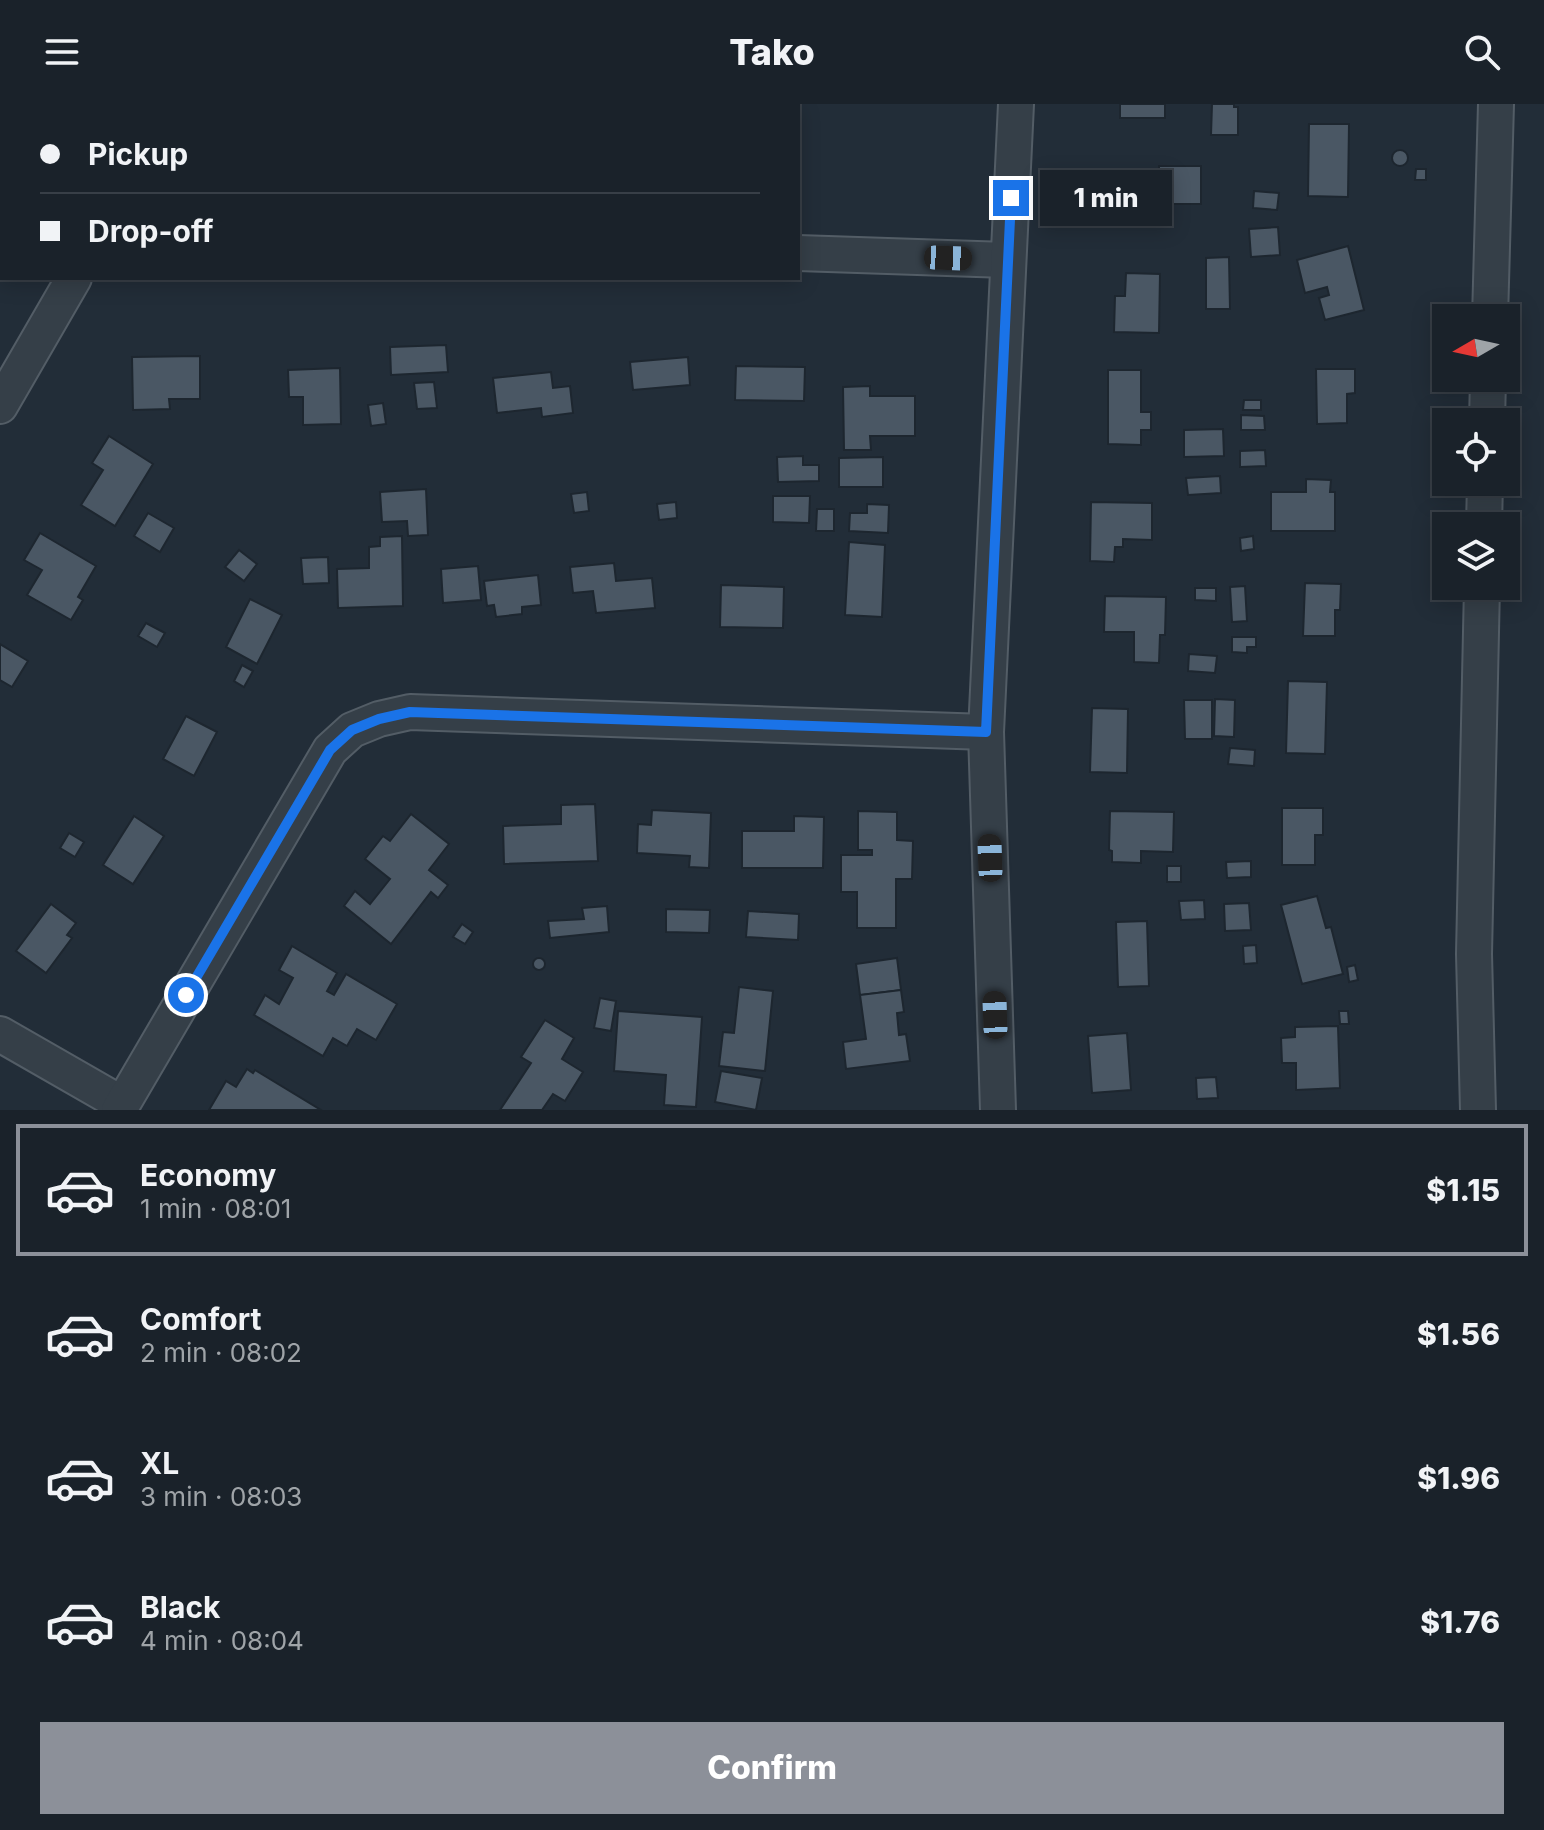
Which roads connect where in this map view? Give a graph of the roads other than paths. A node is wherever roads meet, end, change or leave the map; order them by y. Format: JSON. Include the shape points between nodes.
{"nodes":[{"id":1,"x":1016,"y":104,"type":"edge"},
{"id":2,"x":1496,"y":104,"type":"edge"},
{"id":3,"x":800,"y":253,"type":"edge"},
{"id":4,"x":1007,"y":260,"type":"junction"},
{"id":5,"x":73,"y":280,"type":"edge"},
{"id":6,"x":1490,"y":304,"type":"edge"},
{"id":7,"x":0,"y":406,"type":"edge"},
{"id":8,"x":1482,"y":600,"type":"edge"},
{"id":9,"x":986,"y":732,"type":"junction"},
{"id":10,"x":0,"y":1034,"type":"edge"},
{"id":11,"x":120,"y":1107,"type":"edge"},
{"id":12,"x":998,"y":1110,"type":"edge"},
{"id":13,"x":1478,"y":1110,"type":"edge"}],
"edges":[{"from":1,"to":4,"type":"street"},
{"from":2,"to":6,"type":"street"},
{"from":3,"to":4,"type":"street"},
{"from":4,"to":9,"type":"street"},
{"from":5,"to":7,"type":"street"},
{"from":8,"to":13,"type":"street","via":[[1474,954]]},
{"from":9,"to":11,"type":"street","via":[[410,712],[352,730],[330,750]]},
{"from":9,"to":12,"type":"street"},
{"from":10,"to":11,"type":"street"}]}
